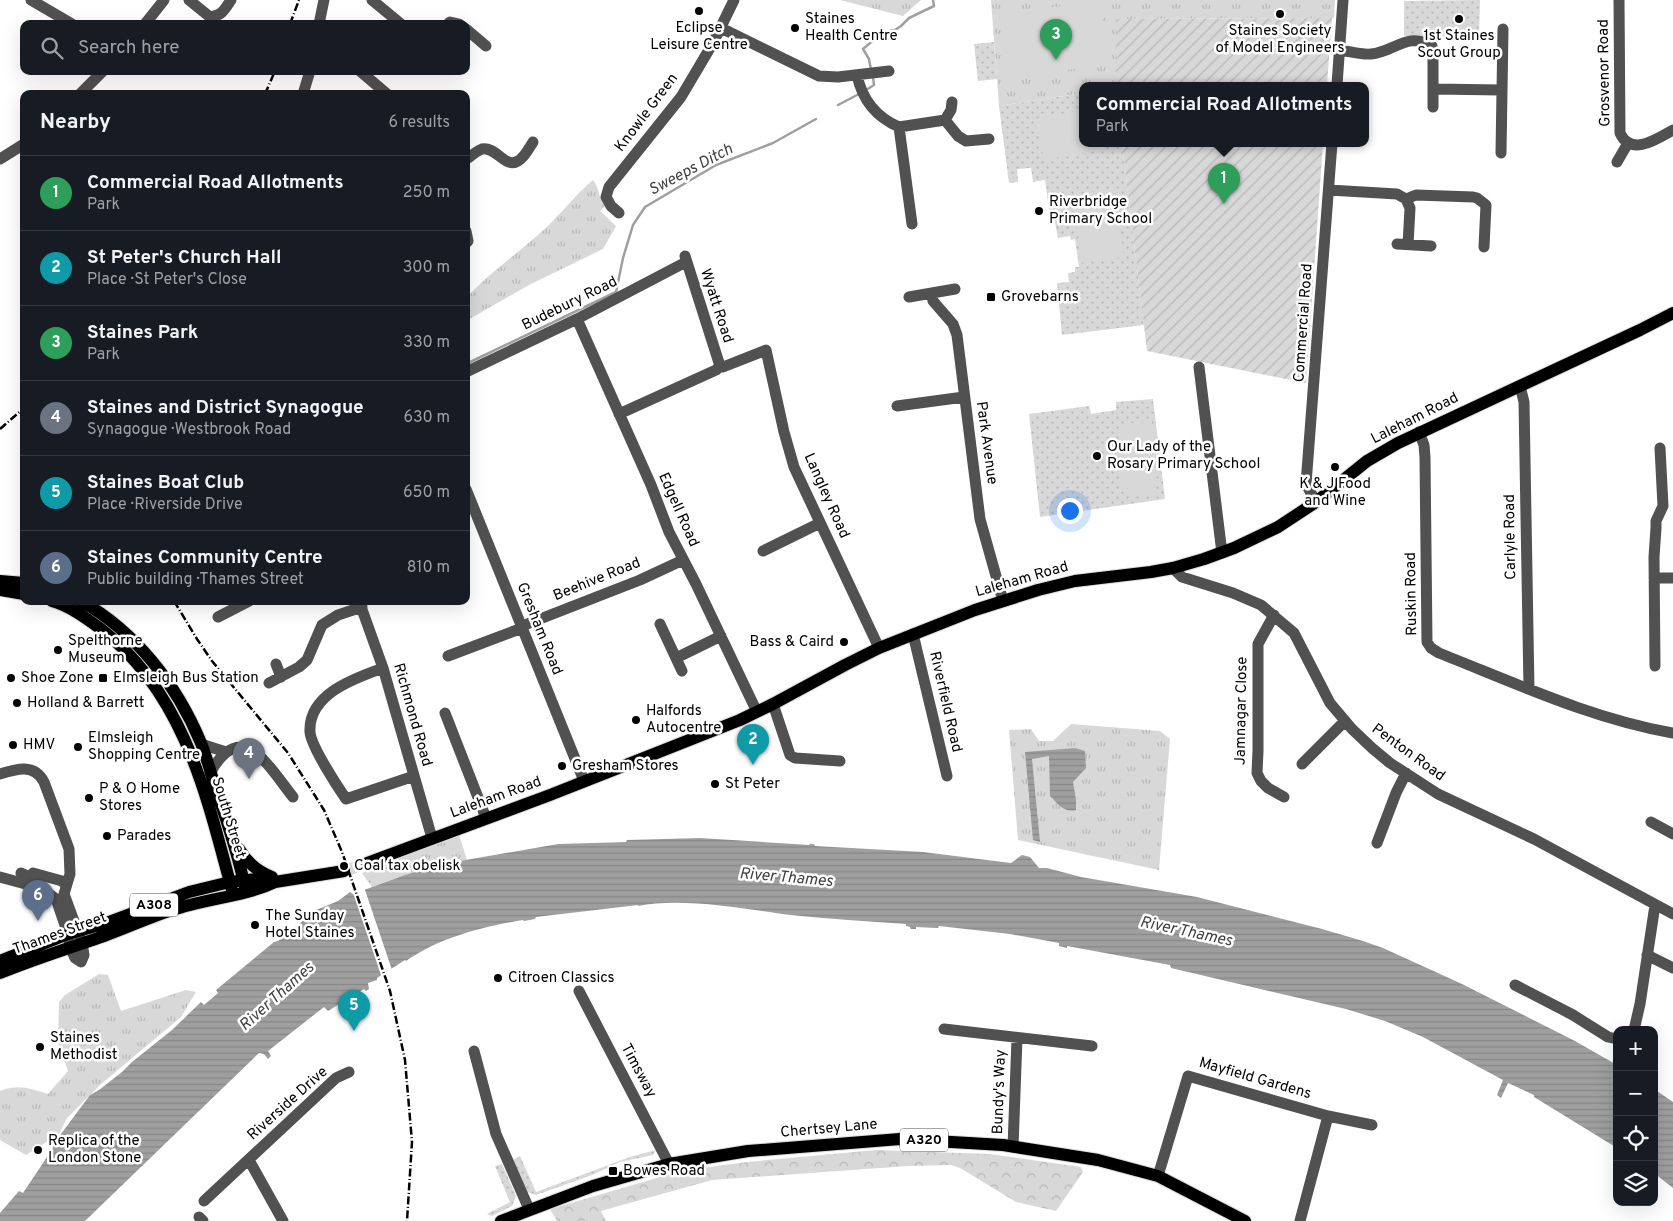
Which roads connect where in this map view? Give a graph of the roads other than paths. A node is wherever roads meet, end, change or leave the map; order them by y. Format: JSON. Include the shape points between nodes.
{"nodes":[{"id":1,"x":31,"y":0,"type":"edge"},
{"id":2,"x":164,"y":0,"type":"edge"},
{"id":3,"x":189,"y":0,"type":"edge"},
{"id":4,"x":232,"y":0,"type":"edge"},
{"id":5,"x":324,"y":0,"type":"edge"},
{"id":6,"x":372,"y":0,"type":"edge"},
{"id":7,"x":734,"y":0,"type":"edge"},
{"id":8,"x":1343,"y":0,"type":"edge"},
{"id":9,"x":1619,"y":0,"type":"edge"},
{"id":10,"x":65,"y":20,"type":"edge"},
{"id":11,"x":148,"y":20,"type":"edge"},
{"id":12,"x":320,"y":20,"type":"edge"},
{"id":13,"x":396,"y":20,"type":"edge"},
{"id":14,"x":721,"y":28,"type":"junction"},
{"id":15,"x":1503,"y":29,"type":"dead end"},
{"id":16,"x":470,"y":32,"type":"edge"},
{"id":17,"x":486,"y":46,"type":"dead end"},
{"id":18,"x":1340,"y":50,"type":"junction"},
{"id":19,"x":886,"y":71,"type":"dead end"},
{"id":20,"x":99,"y":75,"type":"edge"},
{"id":21,"x":309,"y":75,"type":"edge"},
{"id":22,"x":365,"y":75,"type":"edge"},
{"id":23,"x":856,"y":75,"type":"junction"},
{"id":24,"x":1337,"y":82,"type":"edge"},
{"id":25,"x":1434,"y":89,"type":"junction"},
{"id":26,"x":84,"y":90,"type":"edge"},
{"id":27,"x":304,"y":90,"type":"edge"},
{"id":28,"x":382,"y":90,"type":"edge"},
{"id":29,"x":1502,"y":90,"type":"junction"},
{"id":30,"x":952,"y":102,"type":"dead end"},
{"id":31,"x":1433,"y":107,"type":"dead end"},
{"id":32,"x":945,"y":120,"type":"junction"},
{"id":33,"x":899,"y":127,"type":"junction"},
{"id":34,"x":1673,"y":130,"type":"edge"},
{"id":35,"x":989,"y":139,"type":"dead end"},
{"id":36,"x":533,"y":142,"type":"dead end"},
{"id":37,"x":1628,"y":143,"type":"junction"},
{"id":38,"x":20,"y":146,"type":"edge"},
{"id":39,"x":1332,"y":147,"type":"edge"},
{"id":40,"x":1501,"y":153,"type":"dead end"},
{"id":41,"x":470,"y":156,"type":"edge"},
{"id":42,"x":0,"y":159,"type":"edge"},
{"id":43,"x":1617,"y":162,"type":"dead end"},
{"id":44,"x":1329,"y":190,"type":"junction"},
{"id":45,"x":1406,"y":199,"type":"junction"},
{"id":46,"x":619,"y":213,"type":"dead end"},
{"id":47,"x":912,"y":224,"type":"dead end"},
{"id":48,"x":1485,"y":233,"type":"junction"},
{"id":49,"x":1498,"y":234,"type":"dead end"},
{"id":50,"x":1431,"y":246,"type":"dead end"},
{"id":51,"x":1484,"y":247,"type":"dead end"},
{"id":52,"x":686,"y":259,"type":"joint"},
{"id":53,"x":955,"y":289,"type":"dead end"},
{"id":54,"x":932,"y":294,"type":"junction"},
{"id":55,"x":909,"y":297,"type":"dead end"},
{"id":56,"x":1673,"y":313,"type":"edge"},
{"id":57,"x":577,"y":318,"type":"junction"},
{"id":58,"x":766,"y":350,"type":"joint"},
{"id":59,"x":720,"y":366,"type":"junction"},
{"id":60,"x":1200,"y":367,"type":"dead end"},
{"id":61,"x":470,"y":370,"type":"edge"},
{"id":62,"x":1520,"y":386,"type":"junction"},
{"id":63,"x":964,"y":397,"type":"junction"},
{"id":64,"x":897,"y":406,"type":"dead end"},
{"id":65,"x":619,"y":414,"type":"junction"},
{"id":66,"x":1419,"y":432,"type":"junction"},
{"id":67,"x":1660,"y":448,"type":"dead end"},
{"id":68,"x":1316,"y":502,"type":"junction"},
{"id":69,"x":470,"y":505,"type":"edge"},
{"id":70,"x":820,"y":523,"type":"junction"},
{"id":71,"x":763,"y":551,"type":"dead end"},
{"id":72,"x":1222,"y":553,"type":"junction"},
{"id":73,"x":683,"y":560,"type":"junction"},
{"id":74,"x":1173,"y":568,"type":"junction"},
{"id":75,"x":1654,"y":578,"type":"junction"},
{"id":76,"x":1673,"y":578,"type":"edge"},
{"id":77,"x":0,"y":582,"type":"edge"},
{"id":78,"x":20,"y":584,"type":"edge"},
{"id":79,"x":0,"y":590,"type":"edge"},
{"id":80,"x":20,"y":593,"type":"edge"},
{"id":81,"x":1003,"y":601,"type":"junction"},
{"id":82,"x":61,"y":605,"type":"edge"},
{"id":83,"x":86,"y":605,"type":"edge"},
{"id":84,"x":241,"y":605,"type":"edge"},
{"id":85,"x":358,"y":605,"type":"edge"},
{"id":86,"x":360,"y":605,"type":"edge"},
{"id":87,"x":1274,"y":615,"type":"junction"},
{"id":88,"x":218,"y":617,"type":"dead end"},
{"id":89,"x":660,"y":624,"type":"dead end"},
{"id":90,"x":522,"y":627,"type":"junction"},
{"id":91,"x":913,"y":634,"type":"junction"},
{"id":92,"x":721,"y":636,"type":"junction"},
{"id":93,"x":879,"y":648,"type":"junction"},
{"id":94,"x":448,"y":656,"type":"dead end"},
{"id":95,"x":676,"y":658,"type":"junction"},
{"id":96,"x":276,"y":664,"type":"dead end"},
{"id":97,"x":1654,"y":666,"type":"dead end"},
{"id":98,"x":383,"y":668,"type":"junction"},
{"id":99,"x":682,"y":671,"type":"dead end"},
{"id":100,"x":281,"y":677,"type":"junction"},
{"id":101,"x":269,"y":683,"type":"dead end"},
{"id":102,"x":1529,"y":689,"type":"junction"},
{"id":103,"x":773,"y":704,"type":"junction"},
{"id":104,"x":757,"y":712,"type":"junction"},
{"id":105,"x":445,"y":713,"type":"dead end"},
{"id":106,"x":1345,"y":721,"type":"junction"},
{"id":107,"x":1673,"y":733,"type":"edge"},
{"id":108,"x":201,"y":744,"type":"junction"},
{"id":109,"x":226,"y":752,"type":"junction"},
{"id":110,"x":840,"y":761,"type":"dead end"},
{"id":111,"x":1302,"y":764,"type":"dead end"},
{"id":112,"x":210,"y":772,"type":"junction"},
{"id":113,"x":1406,"y":773,"type":"junction"},
{"id":114,"x":0,"y":774,"type":"edge"},
{"id":115,"x":414,"y":776,"type":"junction"},
{"id":116,"x":947,"y":776,"type":"dead end"},
{"id":117,"x":584,"y":781,"type":"junction"},
{"id":118,"x":293,"y":797,"type":"dead end"},
{"id":119,"x":1284,"y":797,"type":"dead end"},
{"id":120,"x":486,"y":818,"type":"junction"},
{"id":121,"x":1658,"y":822,"type":"dead end"},
{"id":122,"x":1673,"y":834,"type":"edge"},
{"id":123,"x":432,"y":838,"type":"junction"},
{"id":124,"x":234,"y":840,"type":"junction"},
{"id":125,"x":1377,"y":842,"type":"dead end"},
{"id":126,"x":367,"y":863,"type":"tunnel mouth"},
{"id":127,"x":344,"y":871,"type":"tunnel mouth"},
{"id":128,"x":0,"y":877,"type":"edge"},
{"id":129,"x":280,"y":881,"type":"junction"},
{"id":130,"x":238,"y":887,"type":"junction"},
{"id":131,"x":62,"y":893,"type":"junction"},
{"id":132,"x":1655,"y":905,"type":"junction"},
{"id":133,"x":1673,"y":914,"type":"edge"},
{"id":134,"x":75,"y":939,"type":"junction"},
{"id":135,"x":1648,"y":955,"type":"junction"},
{"id":136,"x":0,"y":960,"type":"edge"},
{"id":137,"x":1673,"y":968,"type":"edge"},
{"id":138,"x":0,"y":973,"type":"edge"},
{"id":139,"x":1515,"y":985,"type":"dead end"},
{"id":140,"x":579,"y":992,"type":"dead end"},
{"id":141,"x":1635,"y":1026,"type":"edge"},
{"id":142,"x":944,"y":1029,"type":"dead end"},
{"id":143,"x":1017,"y":1038,"type":"junction"},
{"id":144,"x":1613,"y":1038,"type":"edge"},
{"id":145,"x":1092,"y":1046,"type":"dead end"},
{"id":146,"x":474,"y":1051,"type":"dead end"},
{"id":147,"x":349,"y":1072,"type":"dead end"},
{"id":148,"x":1328,"y":1116,"type":"junction"},
{"id":149,"x":1372,"y":1125,"type":"dead end"},
{"id":150,"x":1013,"y":1147,"type":"junction"},
{"id":151,"x":249,"y":1160,"type":"junction"},
{"id":152,"x":669,"y":1164,"type":"junction"},
{"id":153,"x":1158,"y":1176,"type":"junction"},
{"id":154,"x":204,"y":1201,"type":"dead end"},
{"id":155,"x":529,"y":1209,"type":"junction"},
{"id":156,"x":283,"y":1221,"type":"edge"},
{"id":157,"x":501,"y":1221,"type":"edge"},
{"id":158,"x":1245,"y":1221,"type":"edge"},
{"id":159,"x":1300,"y":1221,"type":"edge"}],
"edges":[{"from":1,"to":10,"type":"street"},
{"from":2,"to":11,"type":"street"},
{"from":3,"to":4,"type":"street","via":[[210,17],[222,13]]},
{"from":5,"to":12,"type":"street"},
{"from":6,"to":13,"type":"street"},
{"from":7,"to":14,"type":"street","name":"Knowle Green"},
{"from":8,"to":18,"type":"street"},
{"from":9,"to":37,"type":"street","name":"Grosvenor Road","via":[[1619,126],[1623,140]]},
{"from":14,"to":23,"type":"street","via":[[819,76]]},
{"from":14,"to":46,"type":"street","name":"Knowle Green","via":[[681,97],[609,187],[606,197]]},
{"from":15,"to":29,"type":"street","via":[[1496,43]]},
{"from":16,"to":17,"type":"street"},
{"from":18,"to":24,"type":"street"},
{"from":18,"to":25,"type":"street","via":[[1369,54],[1379,53],[1401,42],[1426,42],[1432,46]]},
{"from":19,"to":23,"type":"street"},
{"from":20,"to":26,"type":"street"},
{"from":21,"to":27,"type":"street"},
{"from":22,"to":28,"type":"street"},
{"from":23,"to":33,"type":"street","via":[[862,93],[880,115]]},
{"from":25,"to":29,"type":"street"},
{"from":25,"to":31,"type":"street"},
{"from":29,"to":40,"type":"street"},
{"from":30,"to":32,"type":"street"},
{"from":32,"to":33,"type":"street"},
{"from":32,"to":35,"type":"street","via":[[966,141]]},
{"from":33,"to":47,"type":"street"},
{"from":34,"to":37,"type":"street","name":"Grosvenor Road","via":[[1648,143]]},
{"from":36,"to":41,"type":"street","via":[[516,162],[507,161],[485,149]]},
{"from":37,"to":43,"type":"street","name":"Grosvenor Road"},
{"from":38,"to":42,"type":"street"},
{"from":39,"to":44,"type":"street","name":"Commercial Road"},
{"from":44,"to":45,"type":"street","via":[[1397,194]]},
{"from":44,"to":68,"type":"street","name":"Commercial Road","via":[[1306,484]]},
{"from":45,"to":48,"type":"street","via":[[1416,194],[1477,198],[1486,205]]},
{"from":45,"to":50,"type":"street","via":[[1410,208],[1403,245]]},
{"from":48,"to":49,"type":"street"},
{"from":48,"to":51,"type":"street"},
{"from":52,"to":57,"type":"street","name":"Budebury Road"},
{"from":52,"to":59,"type":"street","name":"Wyatt Road"},
{"from":53,"to":54,"type":"street"},
{"from":54,"to":55,"type":"street"},
{"from":54,"to":63,"type":"street","name":"Park Avenue","via":[[933,301],[953,324],[957,335]]},
{"from":56,"to":62,"type":"main road","name":"Laleham Road"},
{"from":57,"to":61,"type":"street","name":"Budebury Road"},
{"from":57,"to":65,"type":"street","name":"Edgell Road"},
{"from":58,"to":59,"type":"street","name":"Wyatt Road"},
{"from":58,"to":70,"type":"street","name":"Langley Road","via":[[794,467]]},
{"from":59,"to":65,"type":"street","name":"Wyatt Road"},
{"from":60,"to":72,"type":"street"},
{"from":62,"to":66,"type":"main road","name":"Laleham Road"},
{"from":62,"to":102,"type":"street","name":"Carlyle Road","via":[[1524,408]]},
{"from":63,"to":64,"type":"street"},
{"from":63,"to":81,"type":"street","name":"Park Avenue","via":[[980,519]]},
{"from":65,"to":73,"type":"street","name":"Edgell Road"},
{"from":66,"to":68,"type":"main road","name":"Laleham Road","via":[[1382,451]]},
{"from":66,"to":102,"type":"street","name":"Ruskin Road","via":[[1425,456],[1427,642],[1439,653]]},
{"from":67,"to":75,"type":"street","via":[[1663,506],[1656,521]]},
{"from":68,"to":72,"type":"main road","name":"Laleham Road","via":[[1278,527]]},
{"from":69,"to":90,"type":"street","name":"Gresham Road"},
{"from":70,"to":71,"type":"street"},
{"from":70,"to":93,"type":"street","name":"Langley Road"},
{"from":72,"to":74,"type":"main road","name":"Laleham Road"},
{"from":73,"to":90,"type":"street","name":"Beehive Road"},
{"from":73,"to":92,"type":"street","name":"Edgell Road"},
{"from":74,"to":81,"type":"main road","name":"Laleham Road","via":[[1075,581]]},
{"from":74,"to":87,"type":"street","name":"Penton Road","via":[[1182,577],[1233,593],[1261,605]]},
{"from":75,"to":76,"type":"street"},
{"from":75,"to":97,"type":"street"},
{"from":77,"to":78,"type":"main road"},
{"from":79,"to":80,"type":"main road"},
{"from":81,"to":91,"type":"main road","name":"Laleham Road"},
{"from":82,"to":130,"type":"main road","name":"South Street","via":[[82,615],[114,639],[140,666],[163,698],[185,740]]},
{"from":83,"to":108,"type":"main road","name":"South Street","via":[[123,632],[152,660],[184,708]]},
{"from":84,"to":88,"type":"street"},
{"from":85,"to":100,"type":"street","via":[[322,625],[307,660]]},
{"from":86,"to":98,"type":"street","name":"Richmond Road"},
{"from":87,"to":106,"type":"street","name":"Penton Road","via":[[1294,633],[1330,703]]},
{"from":87,"to":119,"type":"street","name":"Jamnagar Close","via":[[1258,644],[1256,773],[1268,788]]},
{"from":89,"to":95,"type":"street"},
{"from":90,"to":94,"type":"street","name":"Beehive Road"},
{"from":90,"to":117,"type":"street","name":"Gresham Road"},
{"from":91,"to":93,"type":"main road","name":"Laleham Road"},
{"from":91,"to":116,"type":"street","name":"Riverfield Road"},
{"from":92,"to":95,"type":"street"},
{"from":92,"to":104,"type":"street","name":"Edgell Road"},
{"from":93,"to":103,"type":"main road","name":"Laleham Road"},
{"from":95,"to":99,"type":"street"},
{"from":96,"to":100,"type":"street"},
{"from":98,"to":115,"type":"street","name":"Richmond Road"},
{"from":98,"to":115,"type":"street","via":[[338,688],[325,698],[310,724],[311,736],[347,799]]},
{"from":100,"to":101,"type":"street"},
{"from":102,"to":107,"type":"street","name":"Ruskin Road","via":[[1648,729]]},
{"from":103,"to":104,"type":"main road","name":"Laleham Road"},
{"from":103,"to":110,"type":"street","via":[[790,755]]},
{"from":104,"to":117,"type":"main road","name":"Laleham Road"},
{"from":105,"to":120,"type":"street"},
{"from":106,"to":111,"type":"street"},
{"from":106,"to":113,"type":"street","name":"Penton Road","via":[[1372,748]]},
{"from":108,"to":109,"type":"street"},
{"from":108,"to":112,"type":"main road","name":"South Street"},
{"from":109,"to":112,"type":"street"},
{"from":109,"to":118,"type":"street","via":[[236,747],[254,751]]},
{"from":112,"to":124,"type":"main road","name":"South Street"},
{"from":113,"to":125,"type":"street"},
{"from":113,"to":132,"type":"street","name":"Penton Road","via":[[1438,794],[1534,839]]},
{"from":114,"to":131,"type":"street","via":[[22,768],[42,777],[69,849],[70,874]]},
{"from":115,"to":123,"type":"street","name":"Richmond Road"},
{"from":117,"to":120,"type":"main road","name":"Laleham Road"},
{"from":120,"to":123,"type":"main road","name":"Laleham Road"},
{"from":121,"to":122,"type":"street"},
{"from":123,"to":126,"type":"main road","name":"Laleham Road"},
{"from":124,"to":129,"type":"main road","via":[[246,860],[257,870]]},
{"from":124,"to":130,"type":"main road","name":"South Street"},
{"from":127,"to":129,"type":"main road","name":"Thames Street"},
{"from":128,"to":131,"type":"street"},
{"from":129,"to":130,"type":"main road","name":"Thames Street","via":[[258,889]]},
{"from":130,"to":134,"type":"main road","name":"Thames Street","number":"A308","via":[[181,894]]},
{"from":131,"to":134,"type":"street"},
{"from":132,"to":133,"type":"street","name":"Penton Road"},
{"from":132,"to":135,"type":"street"},
{"from":134,"to":136,"type":"main road","name":"Thames Street","number":"A308"},
{"from":134,"to":138,"type":"main road","name":"Thames Street","number":"A308"},
{"from":135,"to":137,"type":"street"},
{"from":135,"to":141,"type":"street"},
{"from":139,"to":144,"type":"street"},
{"from":140,"to":152,"type":"street","name":"Timsway"},
{"from":142,"to":143,"type":"street","name":"Bundy's Way"},
{"from":143,"to":145,"type":"street","name":"Bundy's Way"},
{"from":143,"to":150,"type":"street","name":"Bundy's Way"},
{"from":146,"to":155,"type":"street","via":[[496,1134]]},
{"from":147,"to":151,"type":"street","name":"Riverside Drive","via":[[336,1078]]},
{"from":148,"to":149,"type":"street","name":"Mayfield Gardens"},
{"from":148,"to":153,"type":"street","name":"Mayfield Gardens","via":[[1188,1076]]},
{"from":148,"to":159,"type":"street"},
{"from":150,"to":152,"type":"main road","name":"Chertsey Lane","number":"A320","via":[[900,1139],[748,1151]]},
{"from":150,"to":153,"type":"main road","name":"Chertsey Lane","number":"A320","via":[[1098,1160]]},
{"from":151,"to":154,"type":"street","name":"Riverside Drive"},
{"from":151,"to":156,"type":"street","name":"Riverside Drive"},
{"from":152,"to":155,"type":"main road","name":"Chertsey Lane","number":"A320"},
{"from":153,"to":158,"type":"main road","name":"Chertsey Lane","number":"A320"},
{"from":155,"to":157,"type":"main road","name":"Chertsey Lane","number":"A320"}]}
